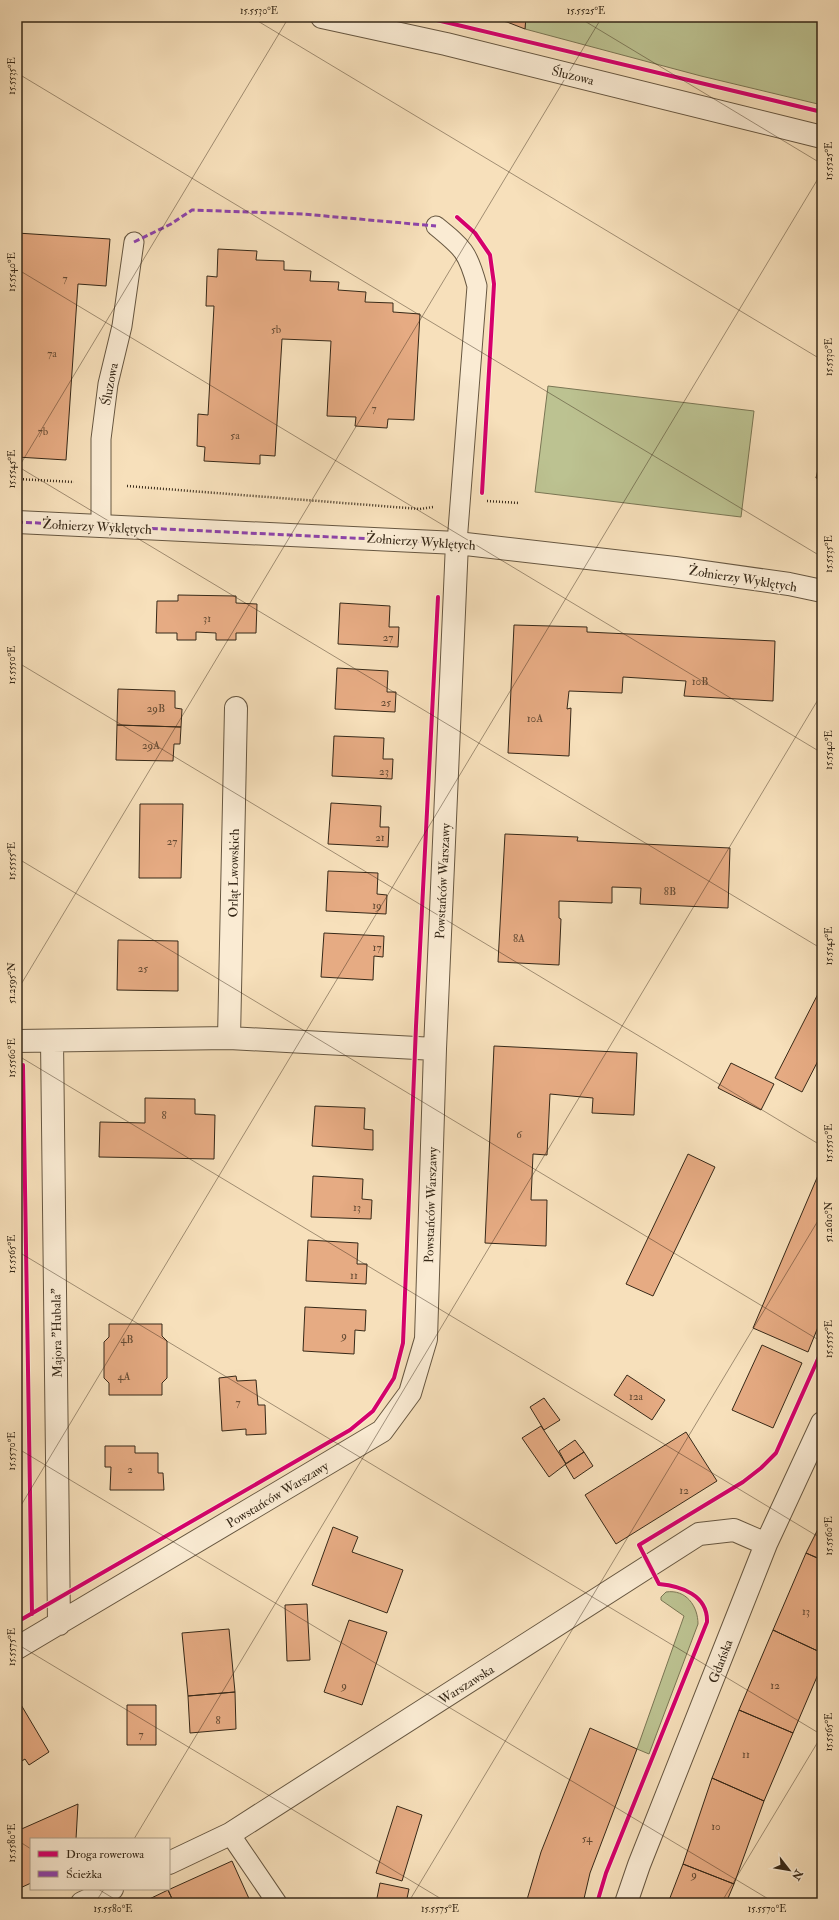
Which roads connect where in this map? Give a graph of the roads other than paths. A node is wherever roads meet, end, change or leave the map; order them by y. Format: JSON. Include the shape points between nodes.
{"nodes":[{"id":1,"x":322,"y":17,"type":"edge"},
{"id":2,"x":822,"y":137,"type":"edge"},
{"id":3,"x":436,"y":226,"type":"dead end"},
{"id":4,"x":134,"y":242,"type":"dead end"},
{"id":5,"x":17,"y":522,"type":"edge"},
{"id":6,"x":101,"y":527,"type":"junction"},
{"id":7,"x":457,"y":543,"type":"junction"},
{"id":8,"x":822,"y":591,"type":"edge"},
{"id":9,"x":236,"y":708,"type":"dead end"},
{"id":10,"x":229,"y":1038,"type":"junction"},
{"id":11,"x":17,"y":1041,"type":"edge"},
{"id":12,"x":52,"y":1041,"type":"junction"},
{"id":13,"x":435,"y":1049,"type":"junction"},
{"id":14,"x":822,"y":1423,"type":"edge"},
{"id":15,"x":766,"y":1544,"type":"junction"},
{"id":16,"x":59,"y":1624,"type":"junction"},
{"id":17,"x":17,"y":1648,"type":"edge"},
{"id":18,"x":230,"y":1834,"type":"junction"},
{"id":19,"x":170,"y":1862,"type":"edge"},
{"id":20,"x":110,"y":1890,"type":"edge"},
{"id":21,"x":82,"y":1903,"type":"edge"},
{"id":22,"x":277,"y":1903,"type":"edge"},
{"id":23,"x":626,"y":1903,"type":"edge"}],
"edges":[{"from":1,"to":2,"type":"street","name":"Śluzowa","via":[[454,46]]},
{"from":3,"to":7,"type":"lane","via":[[462,248],[471,263],[476,286]]},
{"from":4,"to":6,"type":"lane","name":"Śluzowa","via":[[122,326],[108,384],[100,439]]},
{"from":5,"to":6,"type":"street","name":"Żołnierzy Wyklętych"},
{"from":6,"to":7,"type":"street","name":"Żołnierzy Wyklętych"},
{"from":7,"to":8,"type":"street","name":"Żołnierzy Wyklętych","via":[[674,568]]},
{"from":7,"to":13,"type":"street","name":"Powstańców Warszawy"},
{"from":9,"to":10,"type":"street","name":"Orląt Lwowskich"},
{"from":10,"to":12,"type":"street"},
{"from":10,"to":13,"type":"street"},
{"from":11,"to":12,"type":"street"},
{"from":12,"to":16,"type":"street","name":"Majora \"Hubala\""},
{"from":13,"to":16,"type":"street","name":"Powstańców Warszawy","via":[[426,1339],[410,1393],[382,1431]]},
{"from":14,"to":15,"type":"street","name":"Gdańska"},
{"from":15,"to":18,"type":"street","name":"Warszawska","via":[[734,1530],[699,1534]]},
{"from":15,"to":23,"type":"street","name":"Gdańska"},
{"from":16,"to":17,"type":"street","name":"Powstańców Warszawy"},
{"from":18,"to":19,"type":"street","name":"Warszawska"},
{"from":18,"to":22,"type":"lane"},
{"from":20,"to":21,"type":"street"}]}
